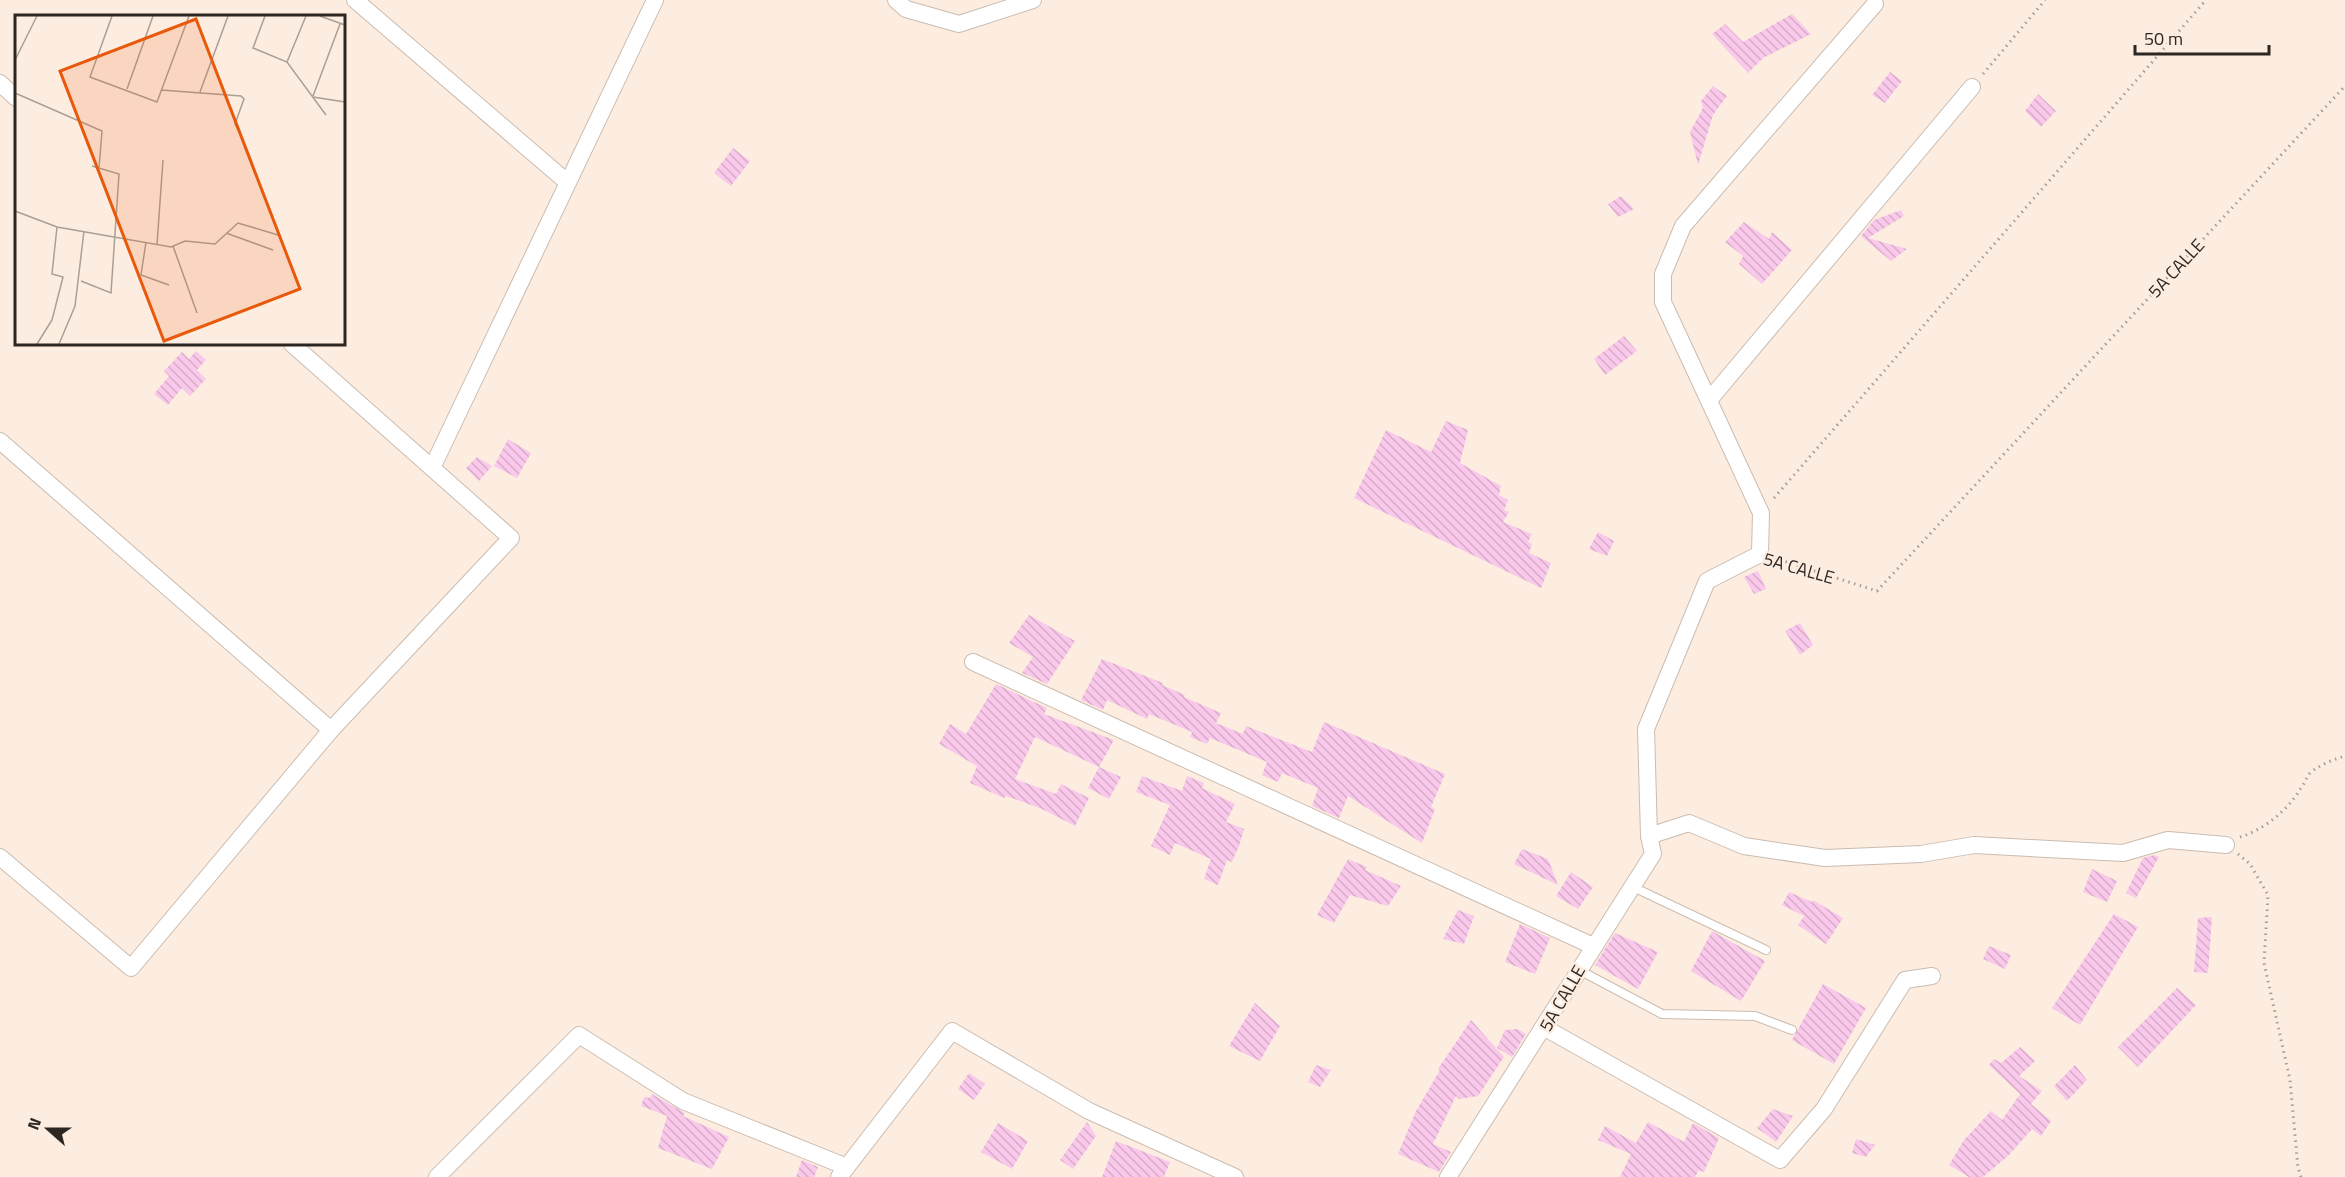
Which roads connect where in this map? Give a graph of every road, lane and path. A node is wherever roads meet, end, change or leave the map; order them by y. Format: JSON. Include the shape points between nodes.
{"nodes":[{"id":1,"x":355,"y":0,"type":"edge"},
{"id":2,"x":655,"y":0,"type":"edge"},
{"id":3,"x":896,"y":0,"type":"edge"},
{"id":4,"x":1033,"y":0,"type":"edge"},
{"id":5,"x":2045,"y":0,"type":"edge"},
{"id":6,"x":2206,"y":0,"type":"edge"},
{"id":7,"x":1875,"y":4,"type":"dead end"},
{"id":8,"x":0,"y":83,"type":"edge"},
{"id":9,"x":2345,"y":86,"type":"edge"},
{"id":10,"x":1972,"y":87,"type":"joint"},
{"id":11,"x":15,"y":97,"type":"edge"},
{"id":12,"x":567,"y":183,"type":"junction"},
{"id":13,"x":293,"y":345,"type":"edge"},
{"id":14,"x":1710,"y":399,"type":"junction"},
{"id":15,"x":0,"y":441,"type":"edge"},
{"id":16,"x":432,"y":468,"type":"junction"},
{"id":17,"x":1761,"y":513,"type":"junction"},
{"id":18,"x":1760,"y":554,"type":"junction"},
{"id":19,"x":973,"y":662,"type":"dead end"},
{"id":20,"x":331,"y":730,"type":"junction"},
{"id":21,"x":2345,"y":756,"type":"edge"},
{"id":22,"x":1648,"y":836,"type":"junction"},
{"id":23,"x":2226,"y":845,"type":"junction"},
{"id":24,"x":0,"y":857,"type":"edge"},
{"id":25,"x":1633,"y":886,"type":"junction"},
{"id":26,"x":1593,"y":946,"type":"junction"},
{"id":27,"x":1766,"y":950,"type":"dead end"},
{"id":28,"x":1578,"y":970,"type":"junction"},
{"id":29,"x":1932,"y":975,"type":"dead end"},
{"id":30,"x":1545,"y":1028,"type":"junction"},
{"id":31,"x":1792,"y":1030,"type":"dead end"},
{"id":32,"x":843,"y":1172,"type":"edge"},
{"id":33,"x":437,"y":1177,"type":"edge"},
{"id":34,"x":1235,"y":1177,"type":"edge"},
{"id":35,"x":1448,"y":1177,"type":"edge"},
{"id":36,"x":2301,"y":1177,"type":"edge"}],
"edges":[{"from":1,"to":12,"type":"street"},
{"from":2,"to":12,"type":"street"},
{"from":3,"to":4,"type":"street","via":[[906,9],[959,24]]},
{"from":5,"to":10,"type":"path"},
{"from":6,"to":17,"type":"path"},
{"from":7,"to":14,"type":"street","via":[[1683,226],[1663,274],[1663,302]]},
{"from":8,"to":11,"type":"street"},
{"from":9,"to":18,"type":"path","name":"5A CALLE","via":[[1877,591]]},
{"from":10,"to":14,"type":"street"},
{"from":12,"to":16,"type":"street"},
{"from":13,"to":16,"type":"street"},
{"from":14,"to":17,"type":"street"},
{"from":15,"to":20,"type":"street"},
{"from":16,"to":20,"type":"street","via":[[511,538]]},
{"from":17,"to":18,"type":"street"},
{"from":18,"to":22,"type":"street","name":"5A CALLE","via":[[1707,581],[1646,729]]},
{"from":19,"to":26,"type":"street"},
{"from":20,"to":24,"type":"street","via":[[131,968]]},
{"from":21,"to":23,"type":"path","via":[[2325,762],[2308,774],[2301,790],[2257,833],[2235,838]]},
{"from":22,"to":23,"type":"street","via":[[1689,823],[1744,846],[1825,858],[1921,854],[1974,845],[2123,853],[2168,840]]},
{"from":22,"to":25,"type":"street","name":"5A CALLE","via":[[1653,854]]},
{"from":23,"to":36,"type":"path","via":[[2250,864],[2268,895],[2264,963],[2290,1080]]},
{"from":25,"to":26,"type":"street","name":"5A CALLE"},
{"from":25,"to":27,"type":"lane"},
{"from":26,"to":28,"type":"street","name":"5A CALLE"},
{"from":28,"to":30,"type":"street","name":"5A CALLE"},
{"from":28,"to":31,"type":"lane","via":[[1662,1014],[1755,1016]]},
{"from":29,"to":30,"type":"street","via":[[1905,980],[1824,1109],[1780,1160]]},
{"from":30,"to":35,"type":"street","name":"5A CALLE"},
{"from":32,"to":33,"type":"street","via":[[683,1101],[579,1035]]},
{"from":32,"to":34,"type":"street","via":[[952,1031],[1089,1111]]}]}
